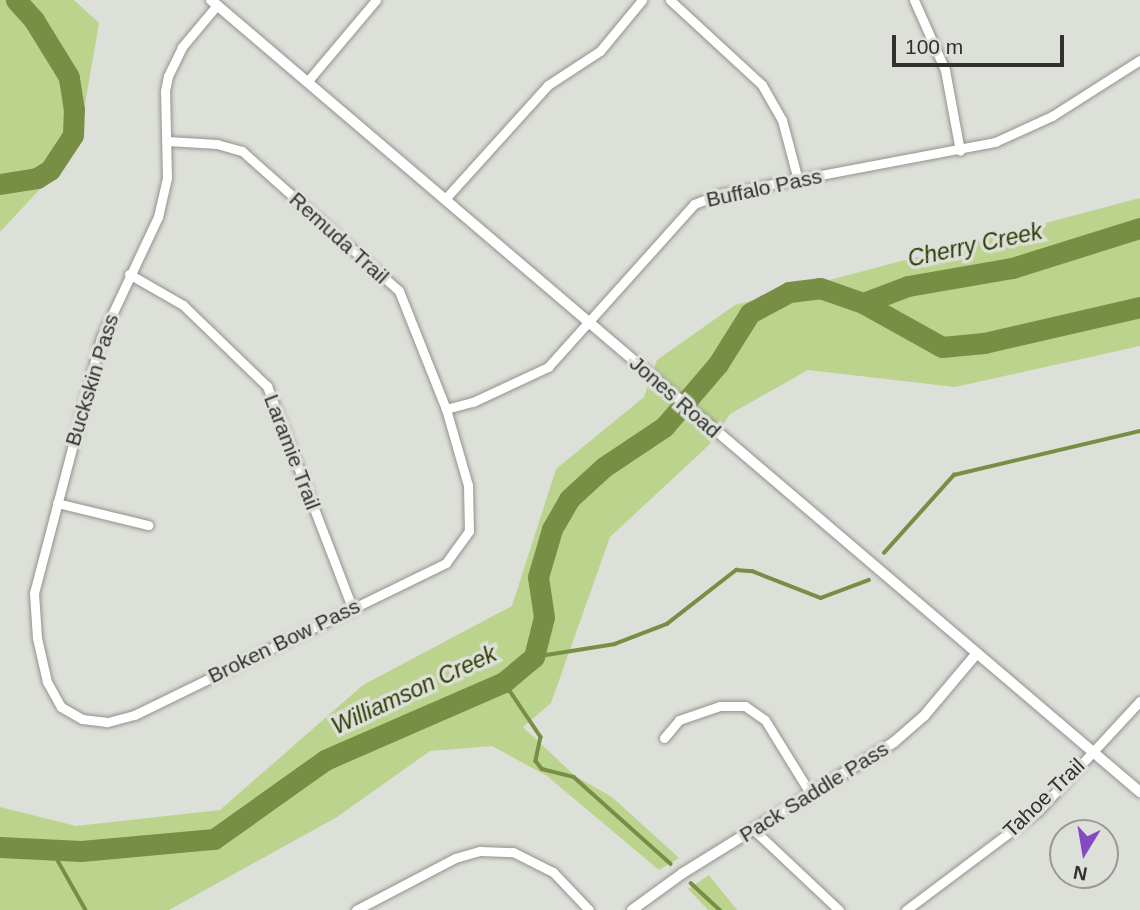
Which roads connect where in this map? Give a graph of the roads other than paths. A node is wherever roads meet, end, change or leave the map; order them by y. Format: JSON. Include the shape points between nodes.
{"nodes":[{"id":1,"x":376,"y":0,"type":"edge"},
{"id":2,"x":642,"y":0,"type":"edge"},
{"id":3,"x":670,"y":0,"type":"edge"},
{"id":4,"x":914,"y":0,"type":"edge"},
{"id":5,"x":214,"y":2,"type":"edge"},
{"id":6,"x":1140,"y":60,"type":"edge"},
{"id":7,"x":307,"y":82,"type":"junction"},
{"id":8,"x":167,"y":141,"type":"junction"},
{"id":9,"x":960,"y":151,"type":"junction"},
{"id":10,"x":798,"y":180,"type":"junction"},
{"id":11,"x":445,"y":199,"type":"junction"},
{"id":12,"x":129,"y":274,"type":"junction"},
{"id":13,"x":587,"y":323,"type":"junction"},
{"id":14,"x":446,"y":409,"type":"junction"},
{"id":15,"x":57,"y":503,"type":"junction"},
{"id":16,"x":148,"y":524,"type":"dead end"},
{"id":17,"x":470,"y":531,"type":"joint"},
{"id":18,"x":352,"y":607,"type":"junction"},
{"id":19,"x":977,"y":653,"type":"junction"},
{"id":20,"x":1140,"y":701,"type":"edge"},
{"id":21,"x":82,"y":719,"type":"joint"},
{"id":22,"x":664,"y":738,"type":"dead end"},
{"id":23,"x":1093,"y":752,"type":"junction"},
{"id":24,"x":1140,"y":792,"type":"edge"},
{"id":25,"x":810,"y":793,"type":"junction"},
{"id":26,"x":754,"y":830,"type":"junction"},
{"id":27,"x":356,"y":910,"type":"edge"},
{"id":28,"x":589,"y":910,"type":"edge"},
{"id":29,"x":632,"y":910,"type":"edge"},
{"id":30,"x":839,"y":910,"type":"edge"},
{"id":31,"x":906,"y":910,"type":"edge"}],
"edges":[{"from":1,"to":7,"type":"street"},
{"from":2,"to":11,"type":"street","via":[[600,51],[548,85]]},
{"from":3,"to":10,"type":"street","via":[[762,85],[782,120]]},
{"from":4,"to":9,"type":"street","via":[[945,70]]},
{"from":5,"to":7,"type":"street","name":"Jones Road"},
{"from":5,"to":8,"type":"street","name":"Buckskin Pass","via":[[168,76]]},
{"from":6,"to":9,"type":"street","name":"Buffalo Pass","via":[[1022,132]]},
{"from":7,"to":11,"type":"street","name":"Jones Road"},
{"from":8,"to":12,"type":"street","name":"Buckskin Pass","via":[[167,178],[158,217]]},
{"from":8,"to":14,"type":"street","name":"Remuda Trail","via":[[217,144],[242,151],[399,291]]},
{"from":9,"to":10,"type":"street","name":"Buffalo Pass"},
{"from":10,"to":13,"type":"street","name":"Buffalo Pass","via":[[694,204]]},
{"from":11,"to":13,"type":"street","name":"Jones Road"},
{"from":12,"to":15,"type":"street","name":"Buckskin Pass","via":[[101,338]]},
{"from":12,"to":18,"type":"street","name":"Laramie Trail","via":[[183,305],[267,386]]},
{"from":13,"to":14,"type":"street","name":"Buffalo Pass","via":[[548,366],[525,380]]},
{"from":13,"to":19,"type":"street","name":"Jones Road"},
{"from":14,"to":17,"type":"street","name":"Remuda Trail","via":[[468,485]]},
{"from":15,"to":16,"type":"street"},
{"from":15,"to":21,"type":"street","name":"Buckskin Pass","via":[[34,593],[37,638],[47,682],[61,707]]},
{"from":17,"to":18,"type":"street","name":"Broken Bow Pass","via":[[446,563]]},
{"from":18,"to":21,"type":"street","name":"Broken Bow Pass","via":[[134,715],[107,722]]},
{"from":19,"to":23,"type":"street","name":"Jones Road"},
{"from":19,"to":25,"type":"street","name":"Pack Saddle Pass","via":[[911,729]]},
{"from":20,"to":23,"type":"street","name":"Tahoe Trail"},
{"from":22,"to":25,"type":"street","via":[[679,720],[720,706],[745,706],[765,720]]},
{"from":23,"to":24,"type":"street","name":"Jones Road"},
{"from":23,"to":31,"type":"street","name":"Tahoe Trail","via":[[1012,833]]},
{"from":25,"to":26,"type":"street","name":"Pack Saddle Pass"},
{"from":26,"to":29,"type":"street","name":"Pack Saddle Pass"},
{"from":26,"to":30,"type":"street"},
{"from":27,"to":28,"type":"street","via":[[455,858],[480,851],[513,852],[553,872]]}]}
